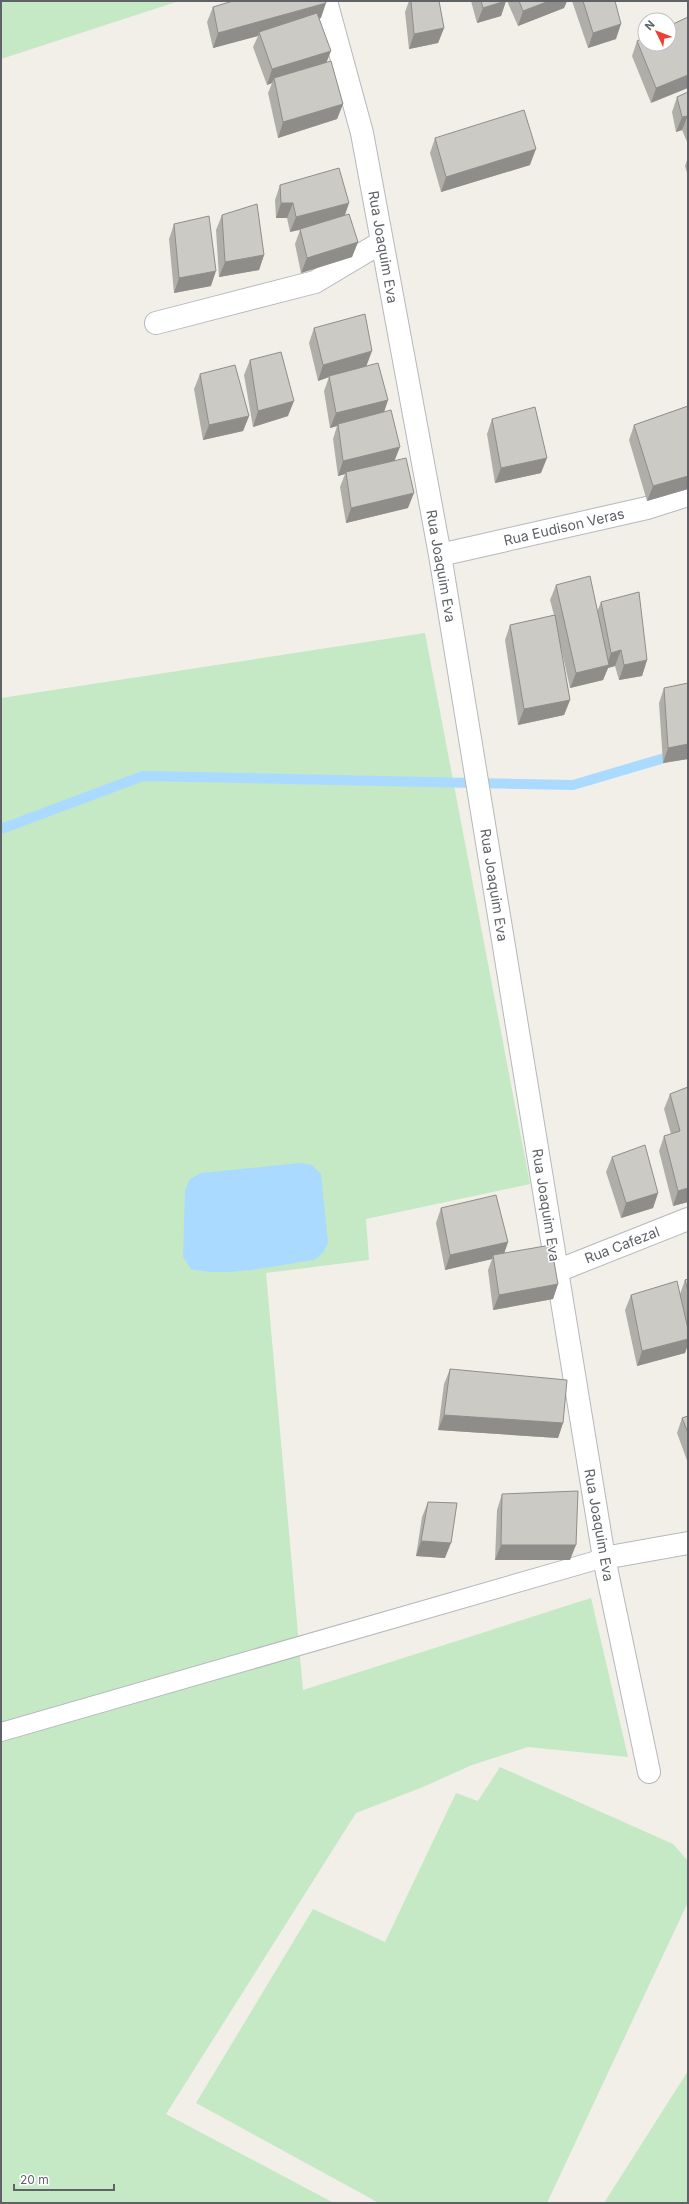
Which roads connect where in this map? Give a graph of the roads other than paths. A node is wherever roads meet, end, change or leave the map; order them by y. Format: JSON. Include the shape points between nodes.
{"nodes":[{"id":1,"x":326,"y":1,"type":"edge"},
{"id":2,"x":382,"y":242,"type":"junction"},
{"id":3,"x":156,"y":323,"type":"dead end"},
{"id":4,"x":688,"y":495,"type":"edge"},
{"id":5,"x":440,"y":555,"type":"junction"},
{"id":6,"x":688,"y":1219,"type":"edge"},
{"id":7,"x":557,"y":1270,"type":"junction"},
{"id":8,"x":688,"y":1543,"type":"edge"},
{"id":9,"x":604,"y":1558,"type":"junction"},
{"id":10,"x":1,"y":1732,"type":"edge"},
{"id":11,"x":649,"y":1772,"type":"dead end"}],
"edges":[{"from":1,"to":2,"type":"street","name":"Rua Joaquim Eva","via":[[362,133]]},
{"from":2,"to":3,"type":"street","via":[[315,282]]},
{"from":2,"to":5,"type":"street","name":"Rua Joaquim Eva"},
{"from":4,"to":5,"type":"street","name":"Rua Eudison Veras","via":[[647,508]]},
{"from":5,"to":7,"type":"street","name":"Rua Joaquim Eva"},
{"from":6,"to":7,"type":"street","name":"Rua Cafezal"},
{"from":7,"to":9,"type":"street","name":"Rua Joaquim Eva"},
{"from":8,"to":9,"type":"street"},
{"from":9,"to":10,"type":"lane"},
{"from":9,"to":11,"type":"street","name":"Rua Joaquim Eva"}]}
